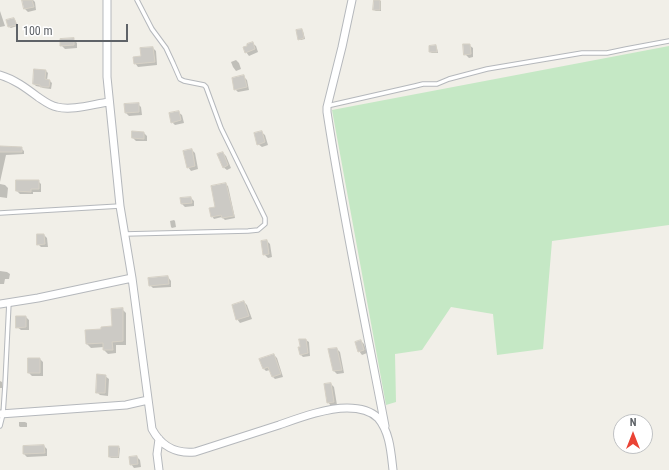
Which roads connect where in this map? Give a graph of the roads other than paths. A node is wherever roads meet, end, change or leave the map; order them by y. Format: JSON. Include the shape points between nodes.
{"nodes":[{"id":1,"x":107,"y":0,"type":"edge"},
{"id":2,"x":137,"y":0,"type":"edge"},
{"id":3,"x":352,"y":0,"type":"edge"},
{"id":4,"x":669,"y":41,"type":"edge"},
{"id":5,"x":0,"y":75,"type":"edge"},
{"id":6,"x":109,"y":102,"type":"junction"},
{"id":7,"x":327,"y":107,"type":"junction"},
{"id":8,"x":120,"y":206,"type":"junction"},
{"id":9,"x":0,"y":213,"type":"edge"},
{"id":10,"x":125,"y":234,"type":"junction"},
{"id":11,"x":132,"y":278,"type":"junction"},
{"id":12,"x":9,"y":302,"type":"junction"},
{"id":13,"x":0,"y":304,"type":"edge"},
{"id":14,"x":148,"y":400,"type":"junction"},
{"id":15,"x":1,"y":414,"type":"edge"},
{"id":16,"x":0,"y":426,"type":"edge"},
{"id":17,"x":387,"y":433,"type":"junction"},
{"id":18,"x":159,"y":439,"type":"junction"},
{"id":19,"x":159,"y":470,"type":"edge"},
{"id":20,"x":393,"y":470,"type":"edge"}],
"edges":[{"from":1,"to":6,"type":"street"},
{"from":2,"to":10,"type":"lane","via":[[152,29],[166,48],[180,79],[206,87],[221,128],[265,218],[265,224],[258,230],[248,231]]},
{"from":3,"to":7,"type":"street"},
{"from":4,"to":7,"type":"lane","via":[[607,53],[582,53],[486,70],[437,84],[423,84]]},
{"from":5,"to":6,"type":"street","via":[[15,81],[56,107],[75,108]]},
{"from":6,"to":8,"type":"street"},
{"from":7,"to":17,"type":"street","via":[[335,162]]},
{"from":8,"to":9,"type":"lane"},
{"from":8,"to":10,"type":"street"},
{"from":10,"to":11,"type":"street"},
{"from":11,"to":12,"type":"street"},
{"from":11,"to":14,"type":"street"},
{"from":12,"to":13,"type":"street"},
{"from":12,"to":15,"type":"lane","via":[[8,350]]},
{"from":14,"to":15,"type":"street","via":[[126,405]]},
{"from":14,"to":18,"type":"street","via":[[152,429]]},
{"from":15,"to":16,"type":"lane"},
{"from":17,"to":18,"type":"street","via":[[377,417],[369,412],[359,408],[346,408],[302,417],[195,452],[174,450]]},
{"from":17,"to":20,"type":"street"},
{"from":18,"to":19,"type":"street"}]}
